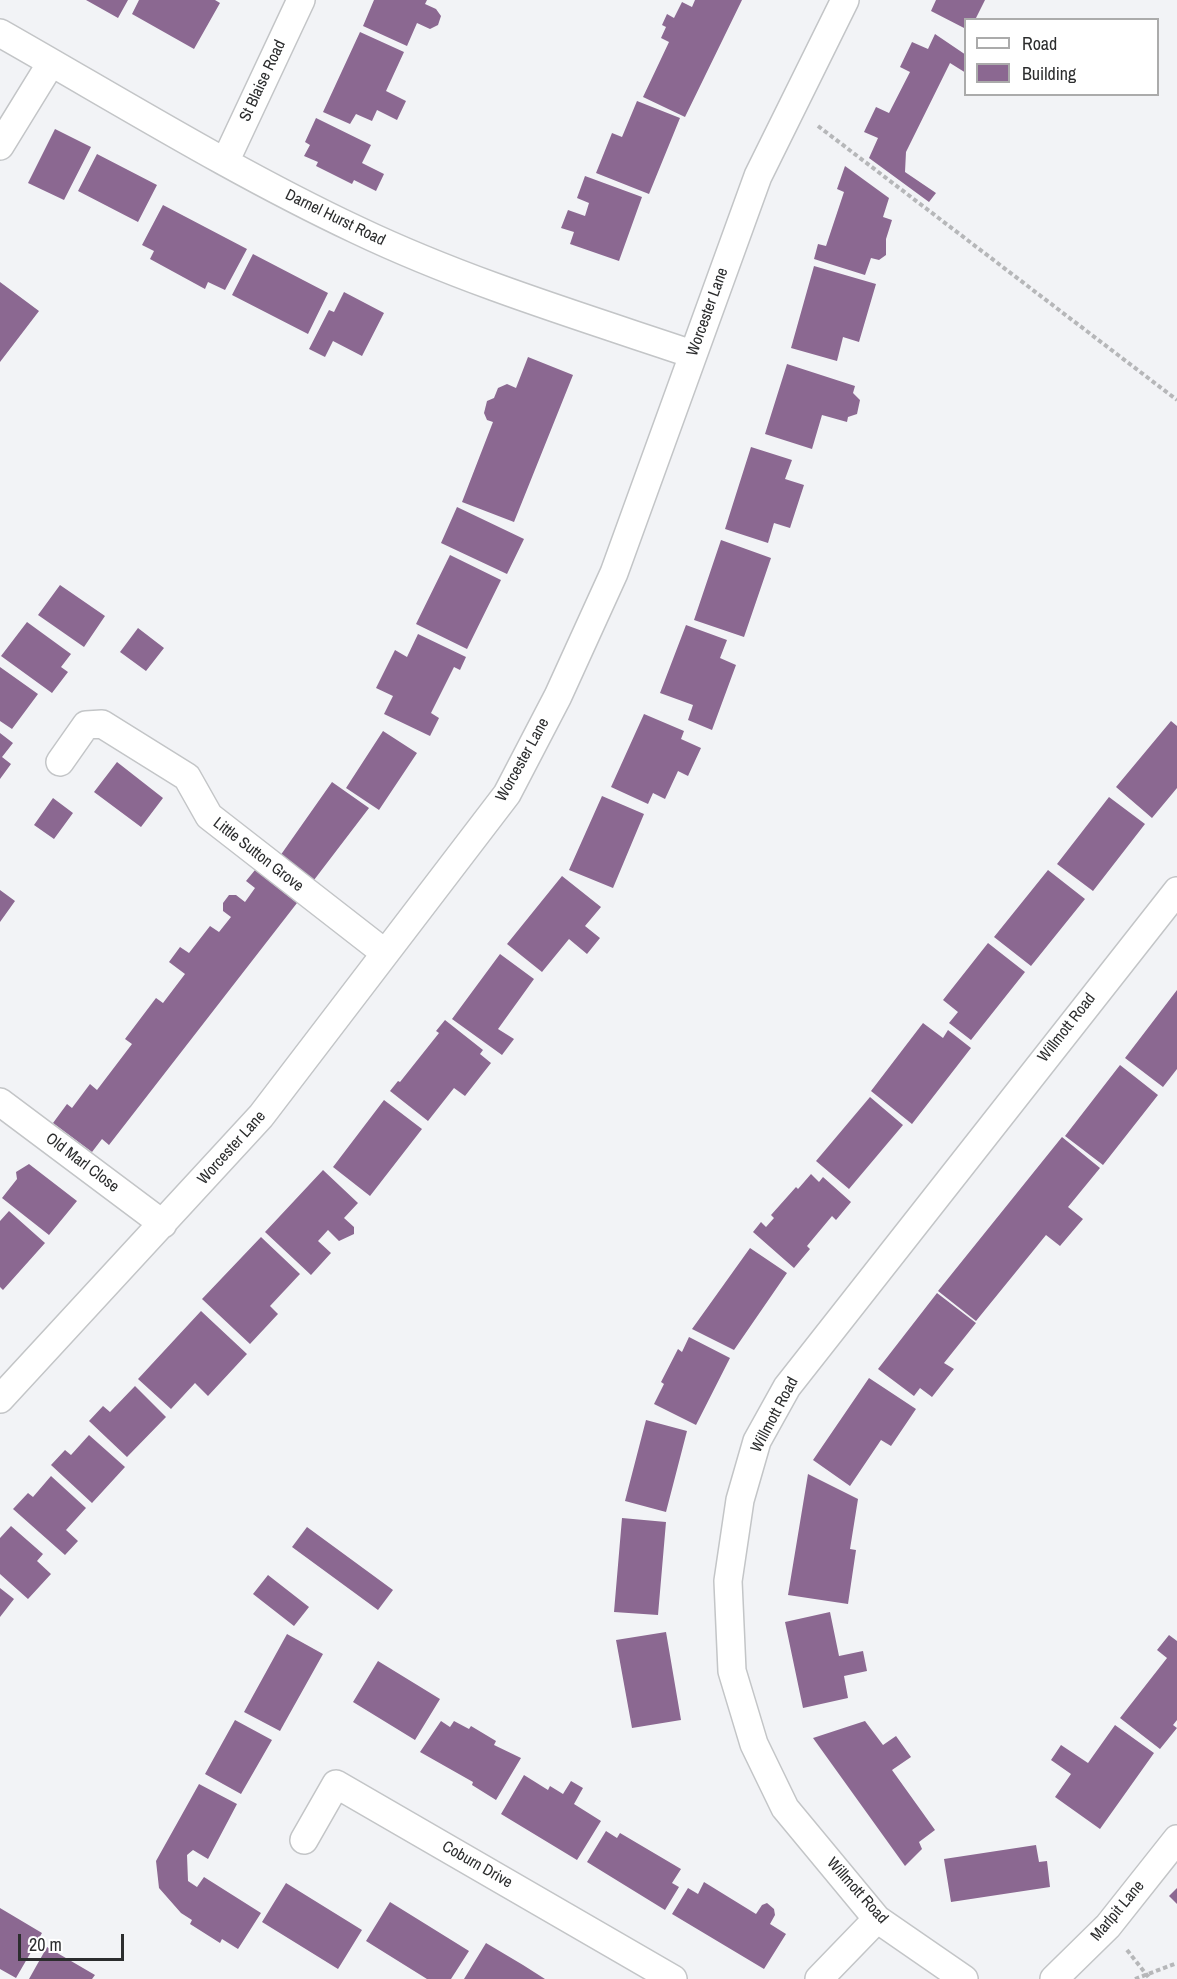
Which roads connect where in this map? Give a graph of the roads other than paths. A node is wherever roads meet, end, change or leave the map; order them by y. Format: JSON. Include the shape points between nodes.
{"nodes":[{"id":1,"x":301,"y":0,"type":"edge"},
{"id":2,"x":845,"y":0,"type":"edge"},
{"id":3,"x":0,"y":33,"type":"edge"},
{"id":4,"x":51,"y":63,"type":"junction"},
{"id":5,"x":0,"y":146,"type":"edge"},
{"id":6,"x":225,"y":162,"type":"junction"},
{"id":7,"x":692,"y":354,"type":"junction"},
{"id":8,"x":60,"y":762,"type":"dead end"},
{"id":9,"x":1177,"y":891,"type":"edge"},
{"id":10,"x":385,"y":953,"type":"junction"},
{"id":11,"x":0,"y":1102,"type":"edge"},
{"id":12,"x":164,"y":1224,"type":"junction"},
{"id":13,"x":0,"y":1399,"type":"edge"},
{"id":14,"x":1177,"y":1839,"type":"edge"},
{"id":15,"x":304,"y":1840,"type":"dead end"},
{"id":16,"x":877,"y":1919,"type":"junction"},
{"id":17,"x":673,"y":1979,"type":"edge"},
{"id":18,"x":819,"y":1979,"type":"edge"},
{"id":19,"x":964,"y":1979,"type":"edge"},
{"id":20,"x":1054,"y":1979,"type":"edge"}],
"edges":[{"from":1,"to":6,"type":"street","name":"St Blaise Road"},
{"from":2,"to":7,"type":"street","name":"Worcester Lane","via":[[758,176]]},
{"from":3,"to":4,"type":"street","name":"Darnel Hurst Road"},
{"from":4,"to":5,"type":"street"},
{"from":4,"to":6,"type":"street","name":"Darnel Hurst Road"},
{"from":6,"to":7,"type":"street","name":"Darnel Hurst Road","via":[[357,231],[480,282]]},
{"from":7,"to":10,"type":"street","name":"Worcester Lane","via":[[614,573],[558,696],[507,794]]},
{"from":8,"to":10,"type":"street","name":"Little Sutton Grove","via":[[86,725],[102,724],[187,777],[208,816]]},
{"from":9,"to":16,"type":"street","name":"Willmott Road","via":[[787,1387],[757,1441],[740,1500],[728,1581],[732,1671],[754,1744],[785,1808]]},
{"from":10,"to":12,"type":"street","name":"Worcester Lane","via":[[261,1116]]},
{"from":11,"to":12,"type":"street","name":"Old Marl Close"},
{"from":12,"to":13,"type":"street","name":"Worcester Lane"},
{"from":14,"to":20,"type":"street","name":"Marlpit Lane","via":[[1108,1926]]},
{"from":15,"to":17,"type":"street","name":"Coburn Drive","via":[[336,1784]]},
{"from":16,"to":18,"type":"street"},
{"from":16,"to":19,"type":"street","name":"Willmott Road"}]}
